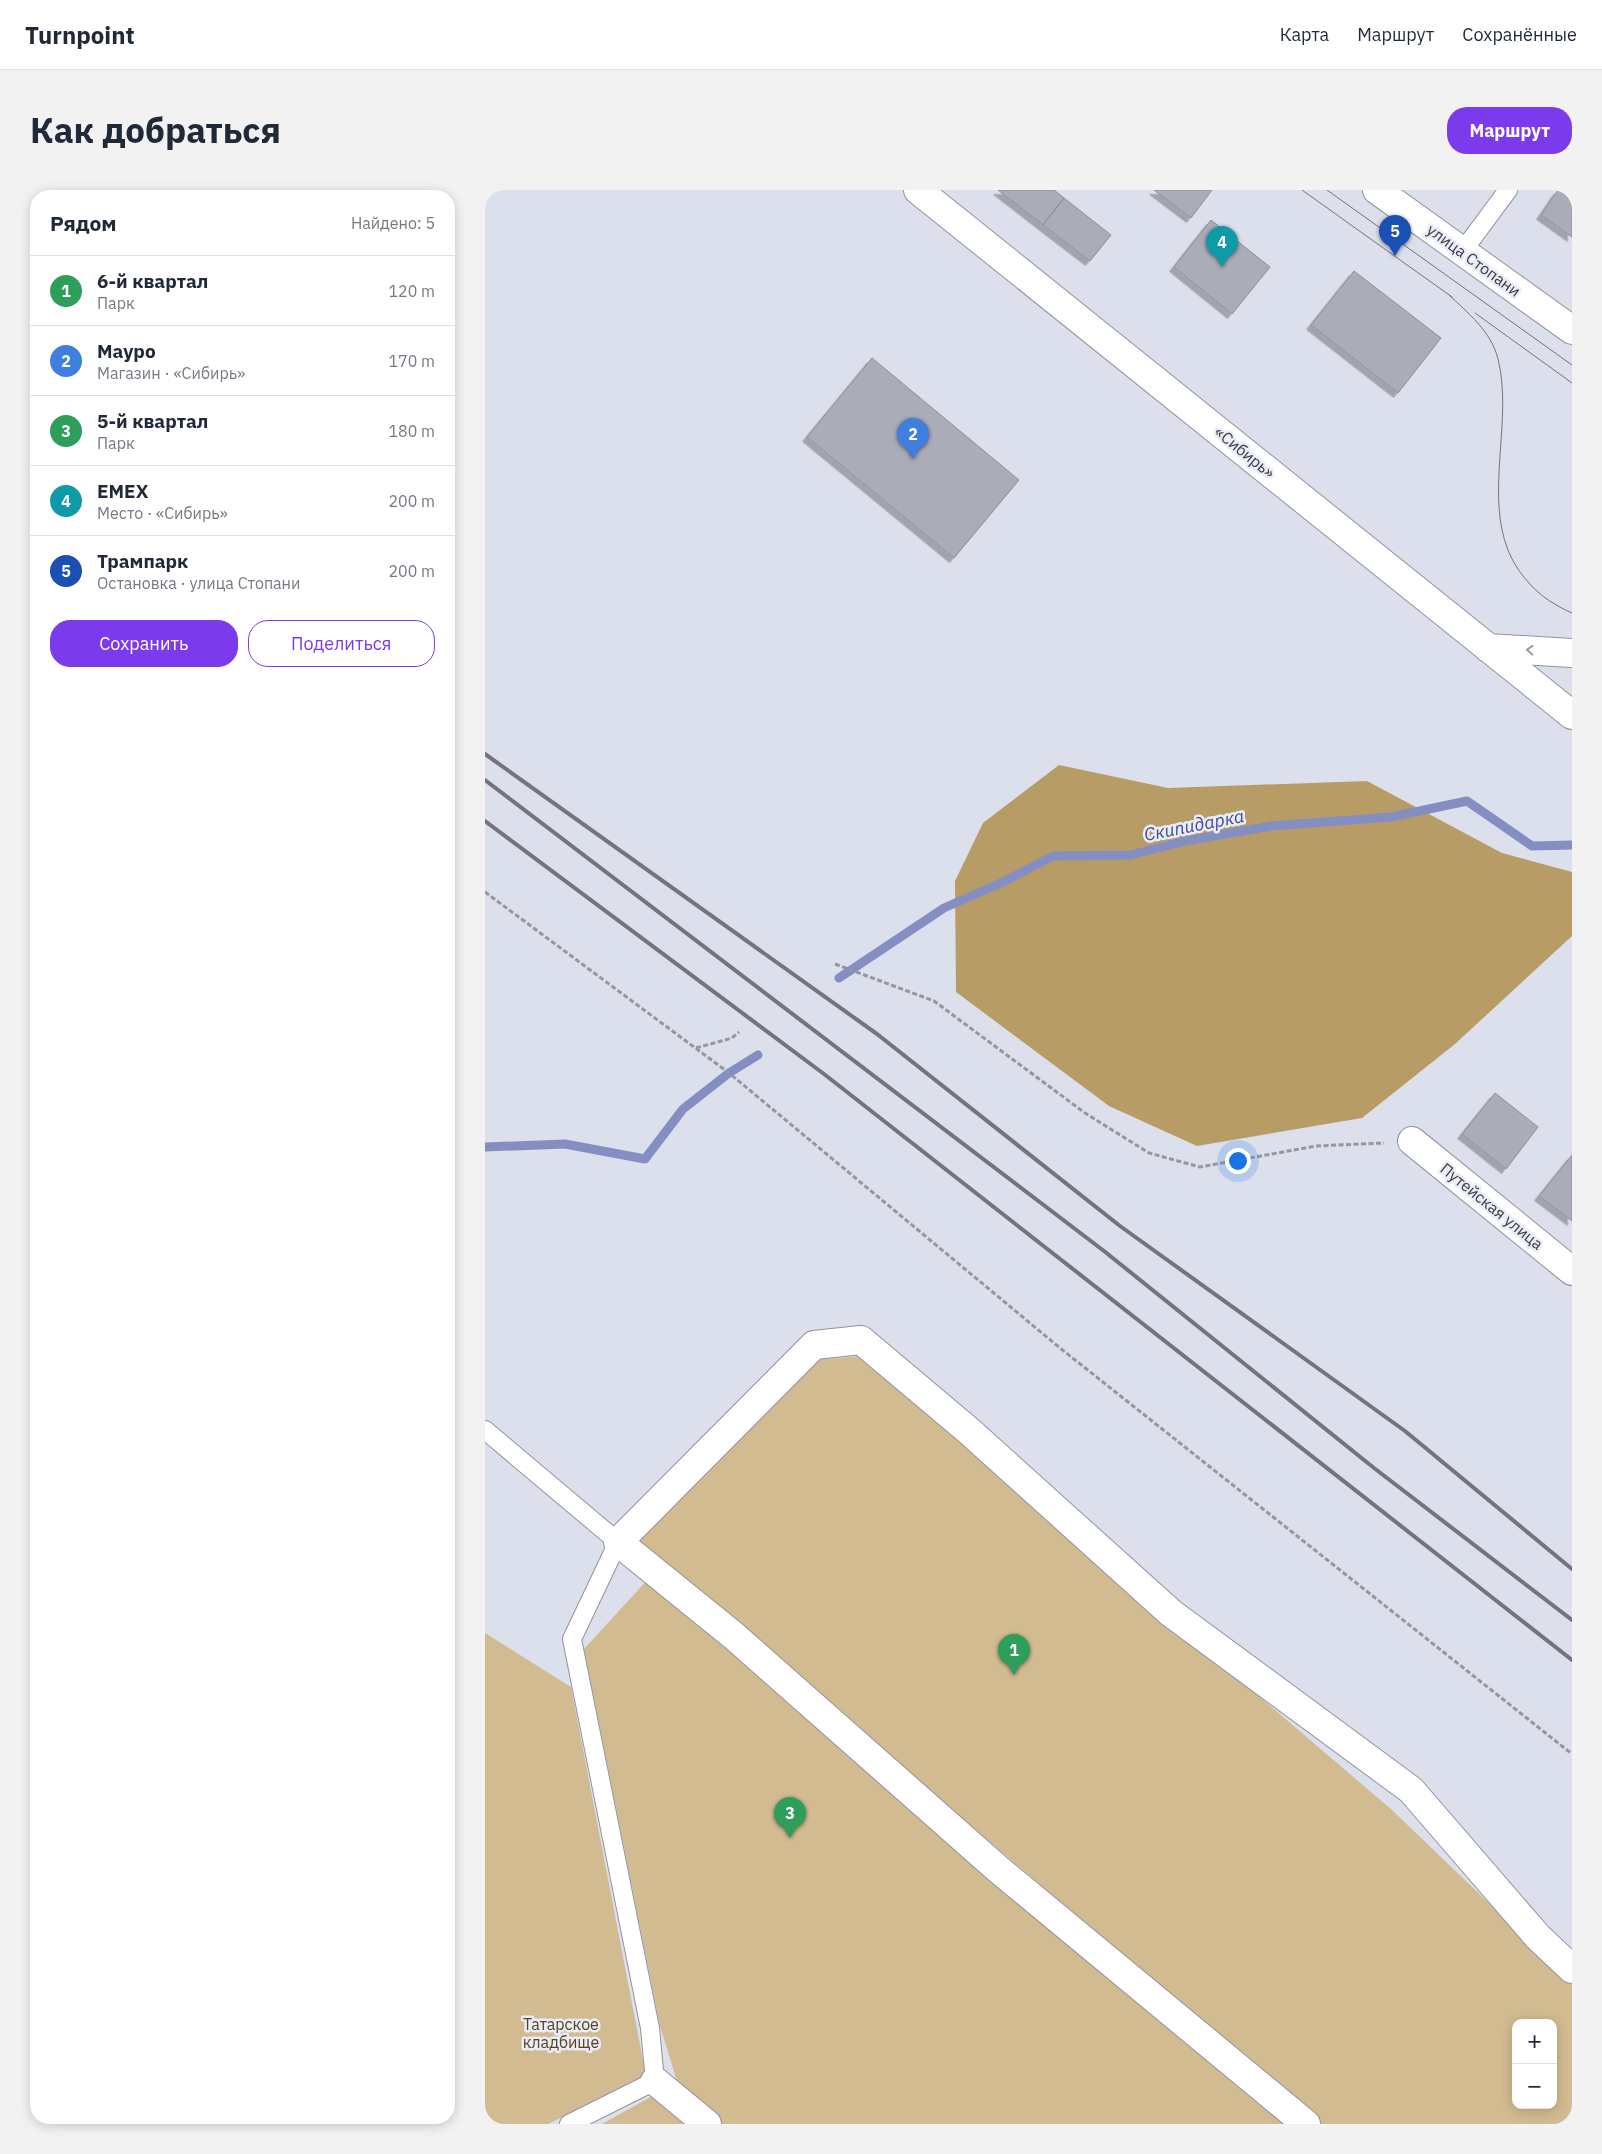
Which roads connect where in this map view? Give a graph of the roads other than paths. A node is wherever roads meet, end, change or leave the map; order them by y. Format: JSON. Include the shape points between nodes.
{"nodes":[{"id":1,"x":918,"y":190,"type":"edge"},
{"id":2,"x":1377,"y":190,"type":"edge"},
{"id":3,"x":1508,"y":190,"type":"edge"},
{"id":4,"x":1462,"y":252,"type":"junction"},
{"id":5,"x":1572,"y":330,"type":"edge"},
{"id":6,"x":1488,"y":648,"type":"junction"},
{"id":7,"x":1572,"y":653,"type":"edge"},
{"id":8,"x":1572,"y":715,"type":"edge"},
{"id":9,"x":1412,"y":1141,"type":"road end"},
{"id":10,"x":1572,"y":1271,"type":"edge"},
{"id":11,"x":485,"y":1430,"type":"edge"},
{"id":12,"x":618,"y":1542,"type":"junction"},
{"id":13,"x":1572,"y":1969,"type":"edge"},
{"id":14,"x":655,"y":2081,"type":"junction"},
{"id":15,"x":569,"y":2124,"type":"edge"},
{"id":16,"x":707,"y":2124,"type":"edge"},
{"id":17,"x":1306,"y":2124,"type":"edge"}],
"edges":[{"from":1,"to":6,"type":"street","name":"«Сибирь»"},
{"from":2,"to":4,"type":"street","name":"улица Стопани"},
{"from":3,"to":4,"type":"lane"},
{"from":4,"to":5,"type":"street","name":"улица Стопани"},
{"from":7,"to":6,"type":"street","one_way":true},
{"from":6,"to":8,"type":"street","name":"«Сибирь»"},
{"from":9,"to":10,"type":"street","name":"Путейская улица"},
{"from":11,"to":12,"type":"lane"},
{"from":12,"to":13,"type":"street","via":[[814,1345],[861,1340],[969,1431],[1171,1614],[1411,1790],[1538,1937]]},
{"from":12,"to":14,"type":"lane","via":[[572,1639],[650,2028]]},
{"from":12,"to":17,"type":"street","via":[[734,1636],[998,1869]]},
{"from":14,"to":15,"type":"lane"},
{"from":14,"to":16,"type":"street"}]}
